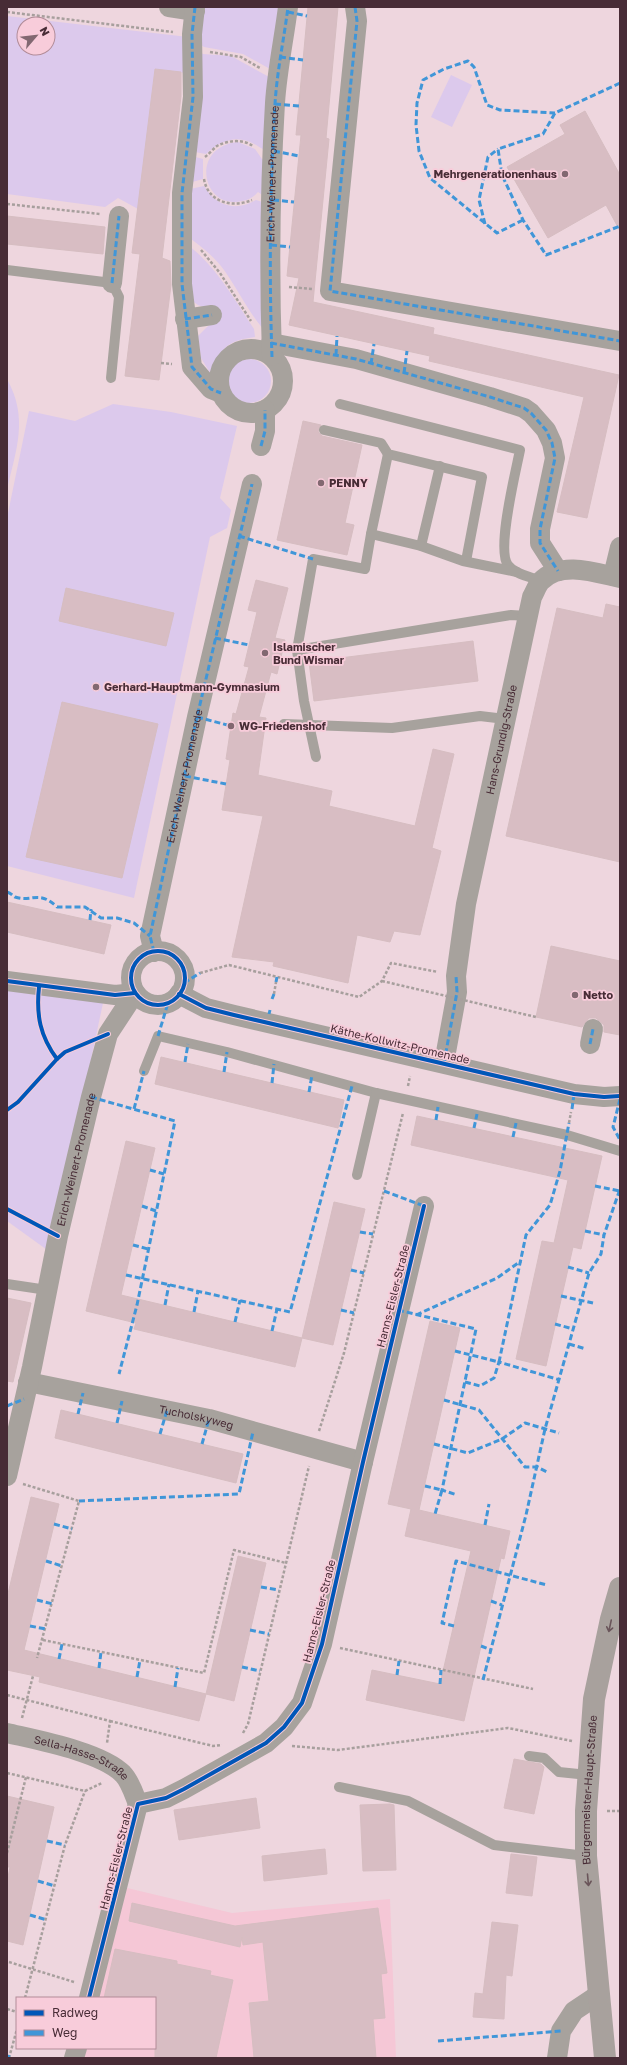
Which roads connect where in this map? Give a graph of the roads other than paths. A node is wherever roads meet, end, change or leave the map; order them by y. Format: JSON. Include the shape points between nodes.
{"nodes":[{"id":1,"x":169,"y":7,"type":"edge"},
{"id":2,"x":288,"y":7,"type":"edge"},
{"id":3,"x":355,"y":7,"type":"edge"},
{"id":4,"x":195,"y":9,"type":"edge"},
{"id":5,"x":119,"y":216,"type":"road end"},
{"id":6,"x":7,"y":270,"type":"edge"},
{"id":7,"x":112,"y":283,"type":"junction"},
{"id":8,"x":212,"y":315,"type":"dead end"},
{"id":9,"x":185,"y":319,"type":"junction"},
{"id":10,"x":620,"y":341,"type":"edge"},
{"id":11,"x":272,"y":350,"type":"junction"},
{"id":12,"x":111,"y":378,"type":"dead end"},
{"id":13,"x":221,"y":393,"type":"junction"},
{"id":14,"x":340,"y":404,"type":"dead end"},
{"id":15,"x":265,"y":410,"type":"junction"},
{"id":16,"x":324,"y":430,"type":"dead end"},
{"id":17,"x":261,"y":446,"type":"dead end"},
{"id":18,"x":388,"y":454,"type":"junction"},
{"id":19,"x":440,"y":466,"type":"junction"},
{"id":20,"x":252,"y":484,"type":"dead end"},
{"id":21,"x":371,"y":534,"type":"junction"},
{"id":22,"x":421,"y":546,"type":"junction"},
{"id":23,"x":620,"y":546,"type":"edge"},
{"id":24,"x":466,"y":561,"type":"junction"},
{"id":25,"x":517,"y":572,"type":"junction"},
{"id":26,"x":549,"y":576,"type":"junction"},
{"id":27,"x":616,"y":577,"type":"edge"},
{"id":28,"x":527,"y":616,"type":"junction"},
{"id":29,"x":297,"y":650,"type":"junction"},
{"id":30,"x":505,"y":719,"type":"junction"},
{"id":31,"x":284,"y":724,"type":"dead end"},
{"id":32,"x":309,"y":725,"type":"junction"},
{"id":33,"x":316,"y":758,"type":"dead end"},
{"id":34,"x":154,"y":952,"type":"junction"},
{"id":35,"x":456,"y":976,"type":"joint"},
{"id":36,"x":7,"y":982,"type":"edge"},
{"id":37,"x":188,"y":984,"type":"junction"},
{"id":38,"x":135,"y":992,"type":"junction"},
{"id":39,"x":444,"y":1064,"type":"junction"},
{"id":40,"x":144,"y":1071,"type":"dead end"},
{"id":41,"x":376,"y":1093,"type":"junction"},
{"id":42,"x":620,"y":1096,"type":"edge"},
{"id":43,"x":620,"y":1152,"type":"edge"},
{"id":44,"x":357,"y":1175,"type":"dead end"},
{"id":45,"x":424,"y":1206,"type":"dead end"},
{"id":46,"x":7,"y":1284,"type":"edge"},
{"id":47,"x":46,"y":1290,"type":"junction"},
{"id":48,"x":28,"y":1382,"type":"junction"},
{"id":49,"x":363,"y":1462,"type":"junction"},
{"id":50,"x":14,"y":1480,"type":"edge"},
{"id":51,"x":620,"y":1588,"type":"edge"},
{"id":52,"x":13,"y":1735,"type":"edge"},
{"id":53,"x":529,"y":1756,"type":"dead end"},
{"id":54,"x":588,"y":1775,"type":"junction"},
{"id":55,"x":339,"y":1788,"type":"dead end"},
{"id":56,"x":138,"y":1804,"type":"junction"},
{"id":57,"x":586,"y":1856,"type":"junction"},
{"id":58,"x":91,"y":1993,"type":"edge"},
{"id":59,"x":598,"y":1995,"type":"junction"},
{"id":60,"x":558,"y":2058,"type":"edge"},
{"id":61,"x":605,"y":2058,"type":"edge"}],
"edges":[{"from":1,"to":4,"type":"street"},
{"from":2,"to":11,"type":"street","name":"Erich-Weinert-Promenade","via":[[275,104],[270,285]]},
{"from":3,"to":10,"type":"street","via":[[357,21],[330,291]]},
{"from":4,"to":9,"type":"street","via":[[192,37],[196,155],[182,193],[182,284]]},
{"from":5,"to":7,"type":"street"},
{"from":6,"to":7,"type":"lane"},
{"from":7,"to":12,"type":"lane","via":[[119,297]]},
{"from":8,"to":9,"type":"street"},
{"from":9,"to":13,"type":"street","via":[[192,367],[210,389]]},
{"from":11,"to":13,"type":"street","via":[[241,350],[232,355],[220,372]]},
{"from":11,"to":15,"type":"street","name":"Erich-Weinert-Promenade","via":[[282,375],[282,386],[273,404]]},
{"from":11,"to":26,"type":"street","via":[[356,359],[490,397],[524,408],[531,413],[546,430],[555,458],[540,529],[540,543]]},
{"from":13,"to":15,"type":"street","via":[[235,409],[255,413]]},
{"from":14,"to":25,"type":"lane","via":[[520,450],[503,544],[504,558],[508,566]]},
{"from":15,"to":17,"type":"street","via":[[265,431]]},
{"from":16,"to":18,"type":"lane","via":[[381,443]]},
{"from":18,"to":19,"type":"lane"},
{"from":18,"to":21,"type":"lane"},
{"from":19,"to":22,"type":"lane"},
{"from":19,"to":24,"type":"lane","via":[[482,477]]},
{"from":20,"to":34,"type":"street","name":"Erich-Weinert-Promenade","via":[[150,936]]},
{"from":21,"to":22,"type":"lane"},
{"from":21,"to":29,"type":"lane","via":[[364,569],[313,559]]},
{"from":22,"to":24,"type":"lane"},
{"from":23,"to":27,"type":"street"},
{"from":24,"to":25,"type":"lane"},
{"from":25,"to":26,"type":"lane"},
{"from":26,"to":27,"type":"street","via":[[572,569]]},
{"from":26,"to":28,"type":"street","name":"Hans-Grundig-Straße","via":[[532,597]]},
{"from":28,"to":29,"type":"lane","via":[[511,615]]},
{"from":28,"to":30,"type":"street","name":"Hans-Grundig-Straße"},
{"from":29,"to":32,"type":"lane"},
{"from":30,"to":32,"type":"lane","via":[[480,716],[392,728]]},
{"from":30,"to":35,"type":"street","name":"Hans-Grundig-Straße","via":[[466,904]]},
{"from":31,"to":32,"type":"lane"},
{"from":32,"to":33,"type":"lane"},
{"from":34,"to":37,"type":"street","via":[[162,952],[177,960],[182,966]]},
{"from":34,"to":38,"type":"street","via":[[138,960],[134,967],[132,984]]},
{"from":35,"to":39,"type":"street","name":"Käthe-Kollwitz-Promenade","via":[[457,992]]},
{"from":36,"to":38,"type":"street","via":[[115,995]]},
{"from":37,"to":38,"type":"street","via":[[174,1000],[161,1005],[146,1002]]},
{"from":37,"to":39,"type":"street","name":"Käthe-Kollwitz-Promenade","via":[[206,1008]]},
{"from":38,"to":47,"type":"street","name":"Erich-Weinert-Promenade","via":[[108,1034]]},
{"from":39,"to":42,"type":"street","name":"Käthe-Kollwitz-Promenade","via":[[574,1094]]},
{"from":40,"to":41,"type":"lane","via":[[158,1036]]},
{"from":41,"to":43,"type":"lane","via":[[545,1130]]},
{"from":41,"to":44,"type":"lane"},
{"from":45,"to":49,"type":"street","name":"Hanns-Eisler-Straße"},
{"from":46,"to":47,"type":"lane"},
{"from":47,"to":48,"type":"street","name":"Erich-Weinert-Promenade"},
{"from":48,"to":49,"type":"street","name":"Tucholskyweg","via":[[209,1419]]},
{"from":48,"to":50,"type":"street","name":"Erich-Weinert-Promenade"},
{"from":49,"to":56,"type":"street","name":"Hanns-Eisler-Straße","via":[[322,1644],[302,1703],[284,1727],[266,1743],[166,1798]]},
{"from":51,"to":54,"type":"street","name":"Bürgermeister-Haupt-Straße","one_way":true,"via":[[594,1699]]},
{"from":52,"to":56,"type":"street","name":"Sella-Hasse-Straße","via":[[105,1761],[123,1774]]},
{"from":53,"to":54,"type":"lane","via":[[544,1758],[559,1772]]},
{"from":54,"to":57,"type":"street","name":"Bürgermeister-Haupt-Straße"},
{"from":55,"to":57,"type":"lane","via":[[408,1801],[494,1845]]},
{"from":56,"to":58,"type":"street","name":"Hanns-Eisler-Straße"},
{"from":57,"to":59,"type":"street","name":"Bürgermeister-Haupt-Straße","one_way":true},
{"from":59,"to":60,"type":"street","via":[[574,2011],[561,2031]]},
{"from":59,"to":61,"type":"street","name":"Bürgermeister-Haupt-Straße"}]}
